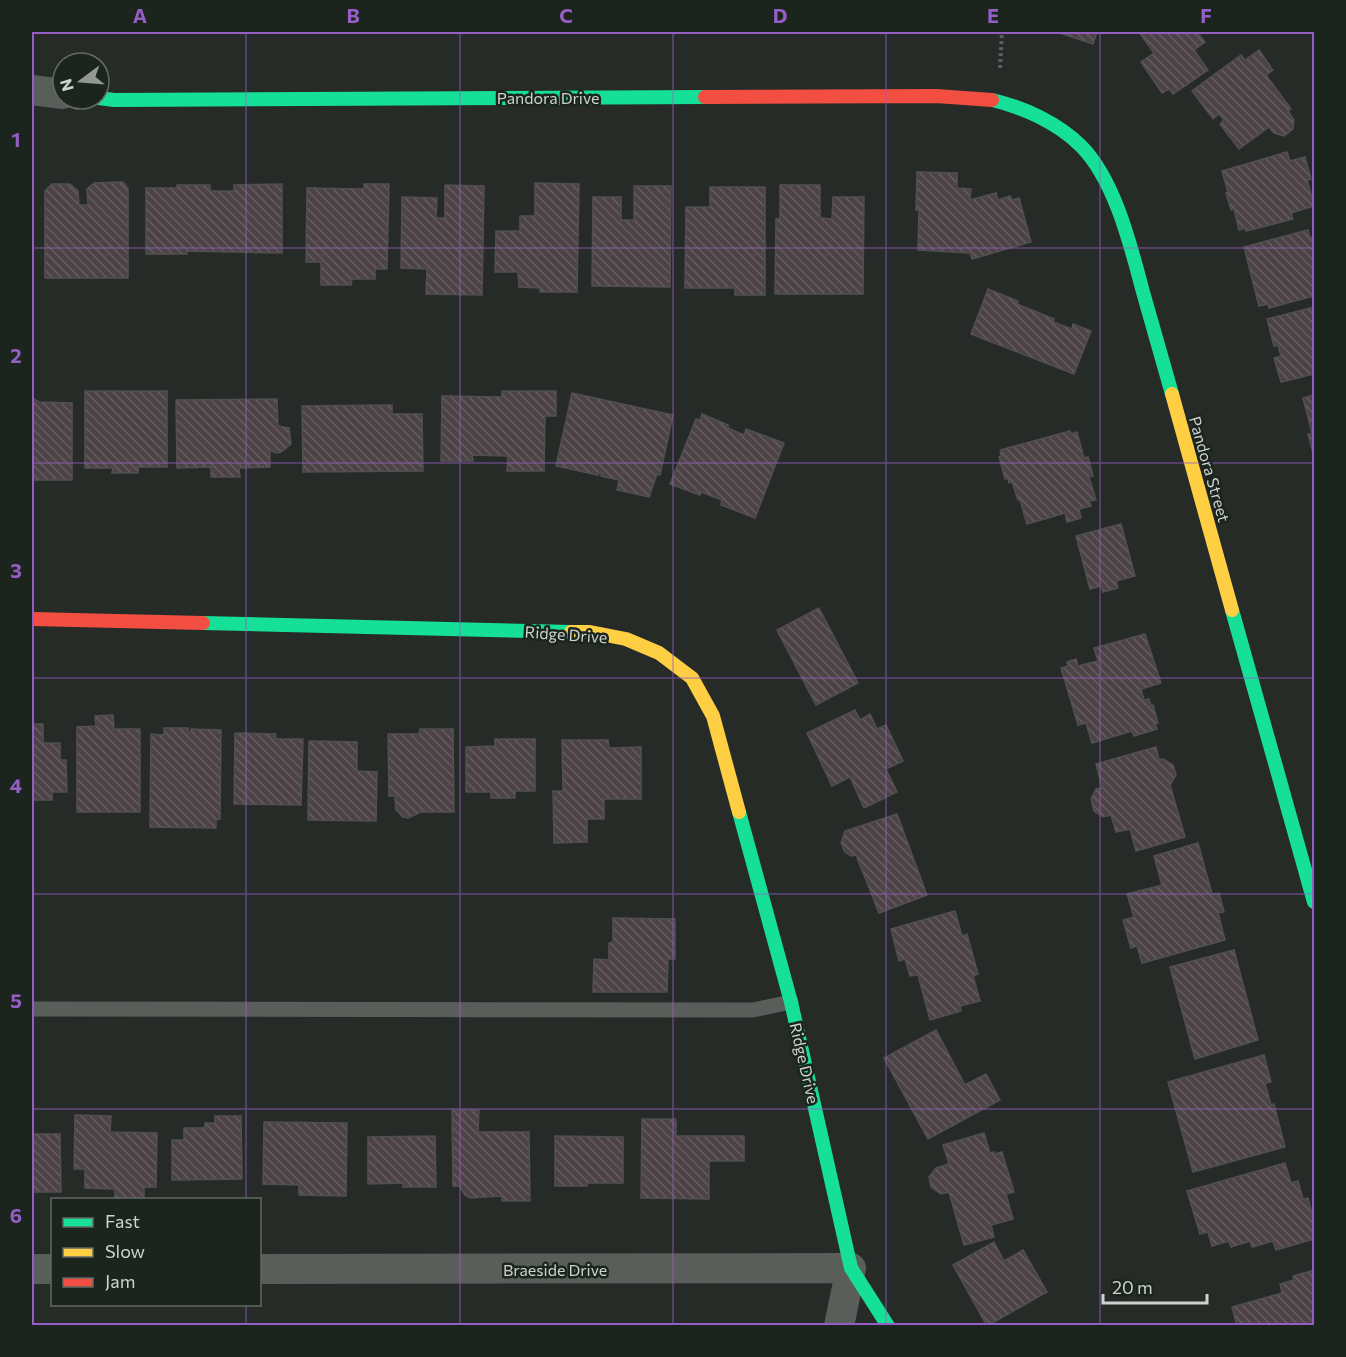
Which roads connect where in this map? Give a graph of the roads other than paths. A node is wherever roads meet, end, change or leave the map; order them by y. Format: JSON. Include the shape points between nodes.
{"nodes":[{"id":1,"x":32,"y":90,"type":"edge"},
{"id":2,"x":51,"y":92,"type":"edge"},
{"id":3,"x":111,"y":100,"type":"edge"},
{"id":4,"x":998,"y":101,"type":"joint"},
{"id":5,"x":32,"y":619,"type":"edge"},
{"id":6,"x":1314,"y":902,"type":"edge"},
{"id":7,"x":791,"y":1002,"type":"junction"},
{"id":8,"x":32,"y":1009,"type":"edge"},
{"id":9,"x":851,"y":1268,"type":"junction"},
{"id":10,"x":32,"y":1269,"type":"edge"},
{"id":11,"x":51,"y":1269,"type":"edge"},
{"id":12,"x":261,"y":1269,"type":"edge"},
{"id":13,"x":839,"y":1326,"type":"edge"},
{"id":14,"x":888,"y":1326,"type":"edge"}],
"edges":[{"from":1,"to":2,"type":"street"},
{"from":3,"to":4,"type":"street","name":"Pandora Drive","via":[[936,96]]},
{"from":4,"to":6,"type":"street","name":"Pandora Street","via":[[1032,113],[1065,134],[1088,153],[1112,194],[1134,260]]},
{"from":5,"to":7,"type":"street","name":"Ridge Drive","via":[[590,633],[626,639],[659,653],[692,678],[713,716]]},
{"from":7,"to":8,"type":"lane","via":[[753,1010]]},
{"from":7,"to":9,"type":"street","name":"Ridge Drive"},
{"from":9,"to":12,"type":"street","name":"Braeside Drive"},
{"from":9,"to":13,"type":"street","name":"Ridge Drive"},
{"from":9,"to":14,"type":"street","name":"Ridge Drive"},
{"from":10,"to":11,"type":"street"}]}
